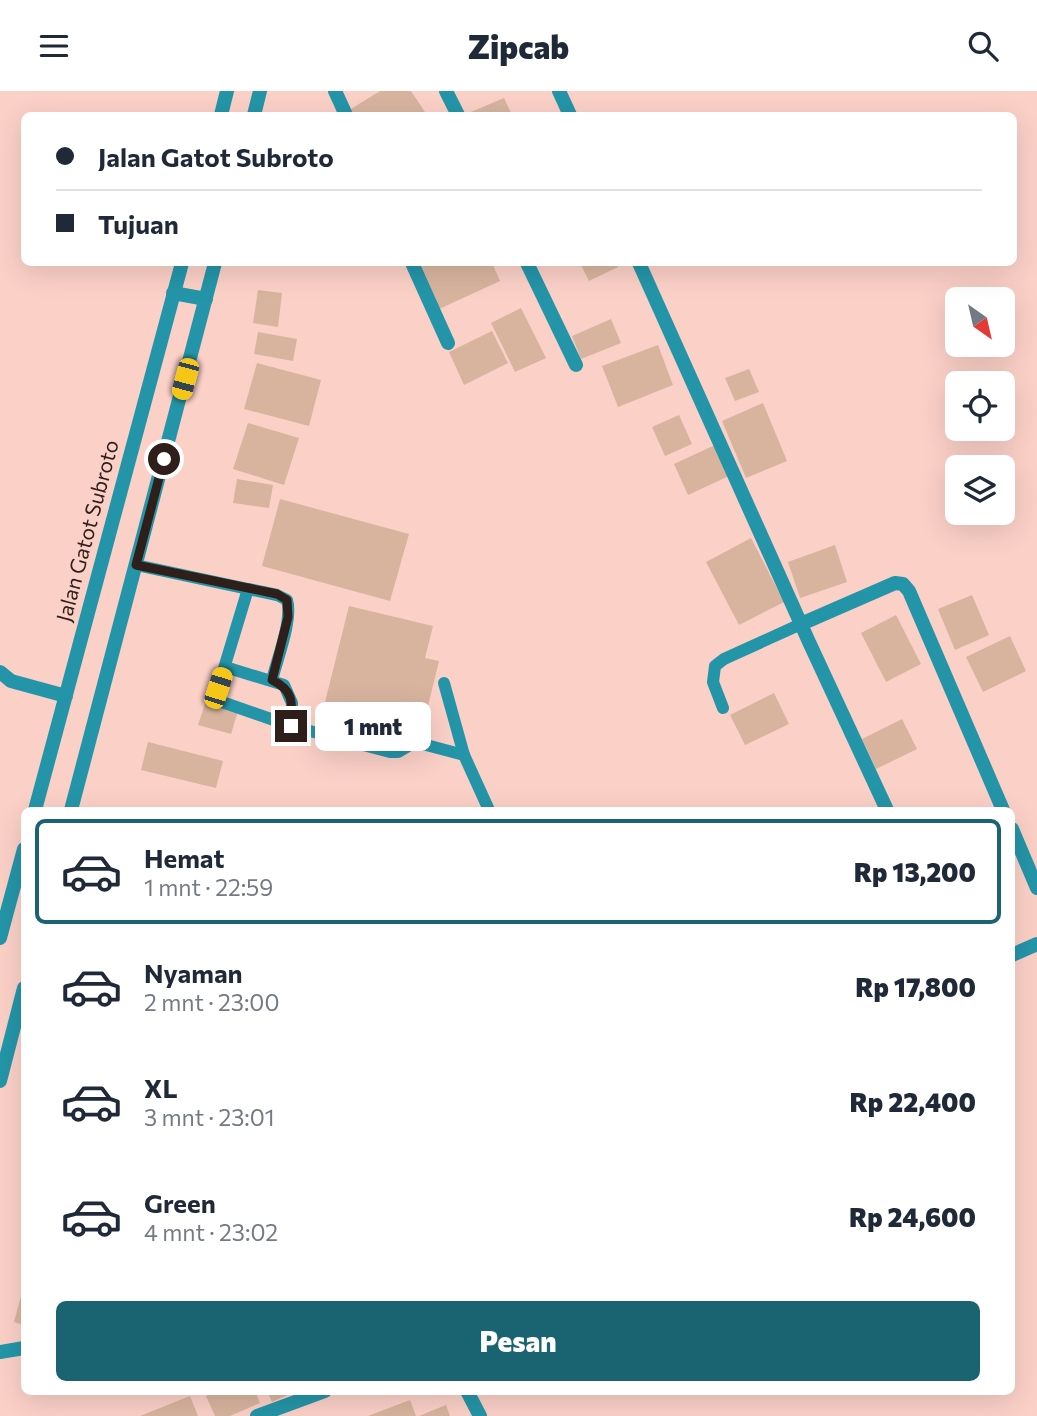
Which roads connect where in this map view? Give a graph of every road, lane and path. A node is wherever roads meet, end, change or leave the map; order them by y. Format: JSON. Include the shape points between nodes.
{"nodes":[{"id":1,"x":227,"y":91,"type":"edge"},
{"id":2,"x":261,"y":91,"type":"edge"},
{"id":3,"x":335,"y":91,"type":"edge"},
{"id":4,"x":446,"y":91,"type":"edge"},
{"id":5,"x":559,"y":91,"type":"edge"},
{"id":6,"x":221,"y":112,"type":"edge"},
{"id":7,"x":255,"y":112,"type":"edge"},
{"id":8,"x":345,"y":112,"type":"edge"},
{"id":9,"x":456,"y":112,"type":"edge"},
{"id":10,"x":569,"y":112,"type":"edge"},
{"id":11,"x":181,"y":266,"type":"edge"},
{"id":12,"x":214,"y":266,"type":"edge"},
{"id":13,"x":413,"y":266,"type":"edge"},
{"id":14,"x":528,"y":266,"type":"edge"},
{"id":15,"x":640,"y":266,"type":"edge"},
{"id":16,"x":173,"y":293,"type":"junction"},
{"id":17,"x":205,"y":299,"type":"junction"},
{"id":18,"x":448,"y":343,"type":"dead end"},
{"id":19,"x":576,"y":365,"type":"dead end"},
{"id":20,"x":136,"y":565,"type":"junction"},
{"id":21,"x":248,"y":589,"type":"junction"},
{"id":22,"x":801,"y":624,"type":"junction"},
{"id":23,"x":225,"y":667,"type":"junction"},
{"id":24,"x":6,"y":677,"type":"edge"},
{"id":25,"x":272,"y":680,"type":"junction"},
{"id":26,"x":444,"y":683,"type":"dead end"},
{"id":27,"x":59,"y":695,"type":"junction"},
{"id":28,"x":723,"y":708,"type":"dead end"},
{"id":29,"x":291,"y":726,"type":"junction"},
{"id":30,"x":464,"y":755,"type":"junction"},
{"id":31,"x":36,"y":807,"type":"edge"},
{"id":32,"x":72,"y":807,"type":"edge"},
{"id":33,"x":488,"y":807,"type":"edge"},
{"id":34,"x":886,"y":807,"type":"edge"},
{"id":35,"x":1002,"y":807,"type":"edge"},
{"id":36,"x":1015,"y":836,"type":"edge"},
{"id":37,"x":21,"y":860,"type":"edge"},
{"id":38,"x":1037,"y":888,"type":"edge"},
{"id":39,"x":0,"y":939,"type":"edge"},
{"id":40,"x":1037,"y":944,"type":"edge"},
{"id":41,"x":1015,"y":954,"type":"edge"},
{"id":42,"x":21,"y":1000,"type":"edge"},
{"id":43,"x":0,"y":1081,"type":"edge"},
{"id":44,"x":21,"y":1348,"type":"edge"},
{"id":45,"x":0,"y":1352,"type":"edge"},
{"id":46,"x":313,"y":1395,"type":"edge"},
{"id":47,"x":469,"y":1395,"type":"edge"},
{"id":48,"x":257,"y":1416,"type":"edge"},
{"id":49,"x":480,"y":1416,"type":"edge"}],
"edges":[{"from":1,"to":6,"type":"street"},
{"from":2,"to":7,"type":"street"},
{"from":3,"to":8,"type":"street"},
{"from":4,"to":9,"type":"street"},
{"from":5,"to":10,"type":"street"},
{"from":11,"to":16,"type":"street","name":"Jalan Gatot Subroto"},
{"from":12,"to":17,"type":"street"},
{"from":13,"to":18,"type":"street"},
{"from":14,"to":19,"type":"street"},
{"from":15,"to":22,"type":"street"},
{"from":16,"to":17,"type":"street"},
{"from":16,"to":27,"type":"street","name":"Jalan Gatot Subroto"},
{"from":17,"to":20,"type":"street"},
{"from":20,"to":21,"type":"lane"},
{"from":20,"to":32,"type":"street"},
{"from":21,"to":23,"type":"lane"},
{"from":21,"to":25,"type":"lane","via":[[277,594],[289,606]]},
{"from":22,"to":28,"type":"lane","via":[[715,666],[713,682]]},
{"from":22,"to":34,"type":"street"},
{"from":22,"to":35,"type":"street","via":[[895,583],[903,584]]},
{"from":23,"to":25,"type":"lane"},
{"from":23,"to":29,"type":"lane","via":[[218,688],[222,702]]},
{"from":24,"to":27,"type":"street"},
{"from":25,"to":29,"type":"lane","via":[[284,685],[288,693]]},
{"from":26,"to":30,"type":"lane"},
{"from":27,"to":31,"type":"street","name":"Jalan Gatot Subroto"},
{"from":29,"to":30,"type":"lane","via":[[390,752],[415,741]]},
{"from":30,"to":33,"type":"lane"},
{"from":36,"to":38,"type":"street"},
{"from":37,"to":39,"type":"street"},
{"from":40,"to":41,"type":"street"},
{"from":42,"to":43,"type":"street"},
{"from":44,"to":45,"type":"street"},
{"from":46,"to":48,"type":"street"},
{"from":47,"to":49,"type":"street"}]}
